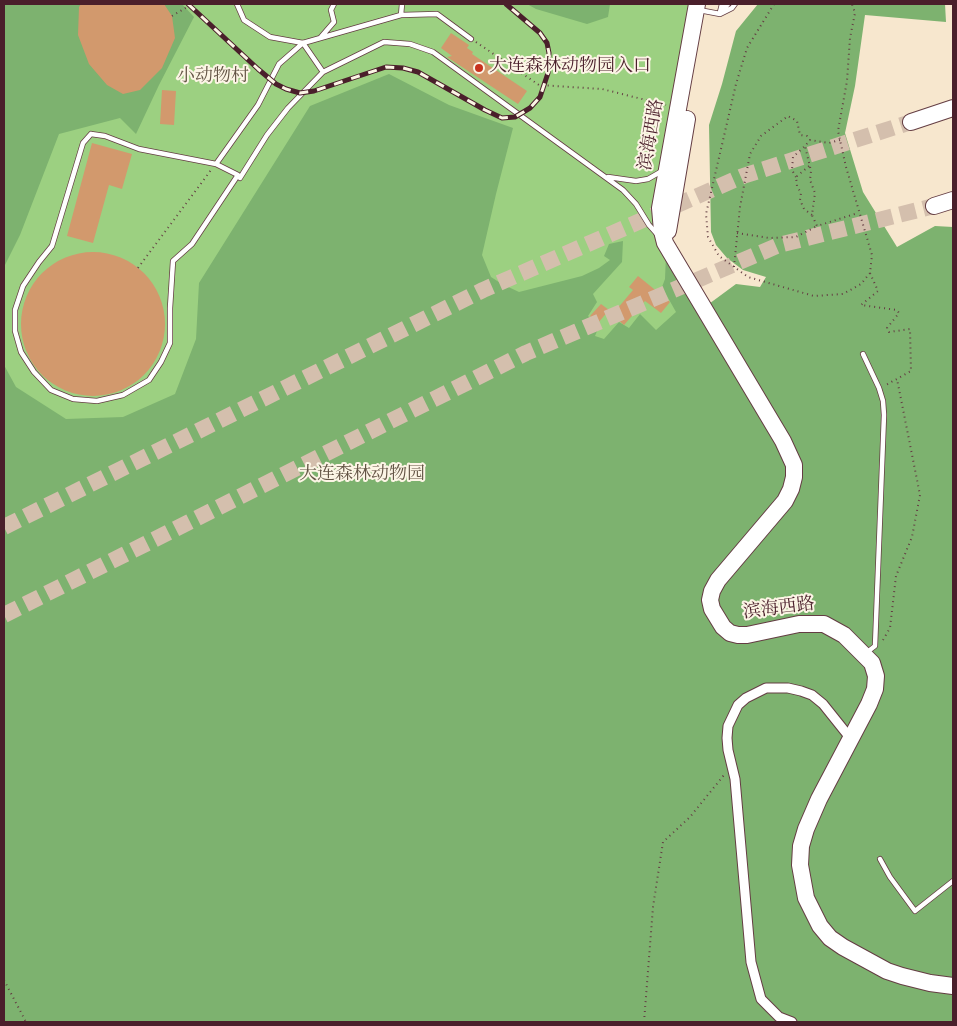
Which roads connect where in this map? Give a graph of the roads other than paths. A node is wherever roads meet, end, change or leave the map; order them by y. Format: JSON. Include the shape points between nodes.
{"nodes":[{"id":1,"x":237,"y":4,"type":"edge"},
{"id":2,"x":334,"y":4,"type":"edge"},
{"id":3,"x":402,"y":4,"type":"edge"},
{"id":4,"x":722,"y":4,"type":"edge"},
{"id":5,"x":732,"y":5,"type":"edge"},
{"id":6,"x":705,"y":8,"type":"edge"},
{"id":7,"x":401,"y":15,"type":"junction"},
{"id":8,"x":320,"y":38,"type":"junction"},
{"id":9,"x":471,"y":39,"type":"road end"},
{"id":10,"x":303,"y":43,"type":"junction"},
{"id":11,"x":323,"y":72,"type":"junction"},
{"id":12,"x":953,"y":108,"type":"edge"},
{"id":13,"x":911,"y":122,"type":"tunnel mouth"},
{"id":14,"x":216,"y":164,"type":"junction"},
{"id":15,"x":667,"y":166,"type":"junction"},
{"id":16,"x":604,"y":176,"type":"junction"},
{"id":17,"x":240,"y":178,"type":"dead end"},
{"id":18,"x":953,"y":200,"type":"edge"},
{"id":19,"x":934,"y":206,"type":"tunnel mouth"},
{"id":20,"x":665,"y":243,"type":"junction"},
{"id":21,"x":863,"y":354,"type":"dead end"},
{"id":22,"x":870,"y":650,"type":"junction"},
{"id":23,"x":851,"y":739,"type":"junction"},
{"id":24,"x":880,"y":858,"type":"dead end"},
{"id":25,"x":953,"y":881,"type":"edge"},
{"id":26,"x":953,"y":986,"type":"edge"},
{"id":27,"x":792,"y":1022,"type":"edge"}],
"edges":[{"from":1,"to":10,"type":"lane","via":[[244,20],[270,37]]},
{"from":2,"to":8,"type":"lane","via":[[331,10],[334,22]]},
{"from":3,"to":7,"type":"lane"},
{"from":4,"to":6,"type":"lane"},
{"from":5,"to":6,"type":"lane"},
{"from":6,"to":15,"type":"highway","name":"滨海西路","via":[[678,108]]},
{"from":6,"to":20,"type":"highway","name":"滨海西路"},
{"from":7,"to":8,"type":"lane"},
{"from":7,"to":9,"type":"lane","via":[[437,14]]},
{"from":8,"to":10,"type":"lane"},
{"from":10,"to":11,"type":"lane"},
{"from":10,"to":14,"type":"lane","via":[[279,64],[258,105]]},
{"from":11,"to":16,"type":"lane","via":[[384,42],[410,44],[433,52]]},
{"from":11,"to":17,"type":"lane","via":[[288,108]]},
{"from":12,"to":13,"type":"highway"},
{"from":14,"to":14,"type":"lane","via":[[238,175],[192,244],[173,261],[170,343],[149,380],[123,395],[97,401],[74,399],[51,390],[20,352],[15,310],[23,286],[52,246],[83,143],[91,134],[105,136],[139,149]]},
{"from":15,"to":16,"type":"lane","via":[[648,179],[636,181]]},
{"from":15,"to":20,"type":"highway","name":"滨海西路","via":[[660,208]]},
{"from":16,"to":20,"type":"lane","via":[[636,204]]},
{"from":18,"to":19,"type":"highway"},
{"from":20,"to":22,"type":"highway","name":"滨海西路","via":[[783,441],[794,465],[791,489],[785,501],[718,580],[710,600],[712,609],[724,627],[738,635],[799,624],[824,624]]},
{"from":21,"to":22,"type":"lane","via":[[879,388],[884,414]]},
{"from":22,"to":23,"type":"highway","name":"滨海西路","via":[[876,676],[875,689]]},
{"from":23,"to":26,"type":"highway","name":"滨海西路","via":[[812,814],[801,846],[802,882],[809,906],[820,926],[842,947],[902,976]]},
{"from":23,"to":27,"type":"street","via":[[812,695],[788,688],[766,688],[746,698],[732,715],[728,726],[726,738],[735,779],[751,962],[760,999],[779,1017]]},
{"from":24,"to":25,"type":"lane","via":[[915,911]]}]}
